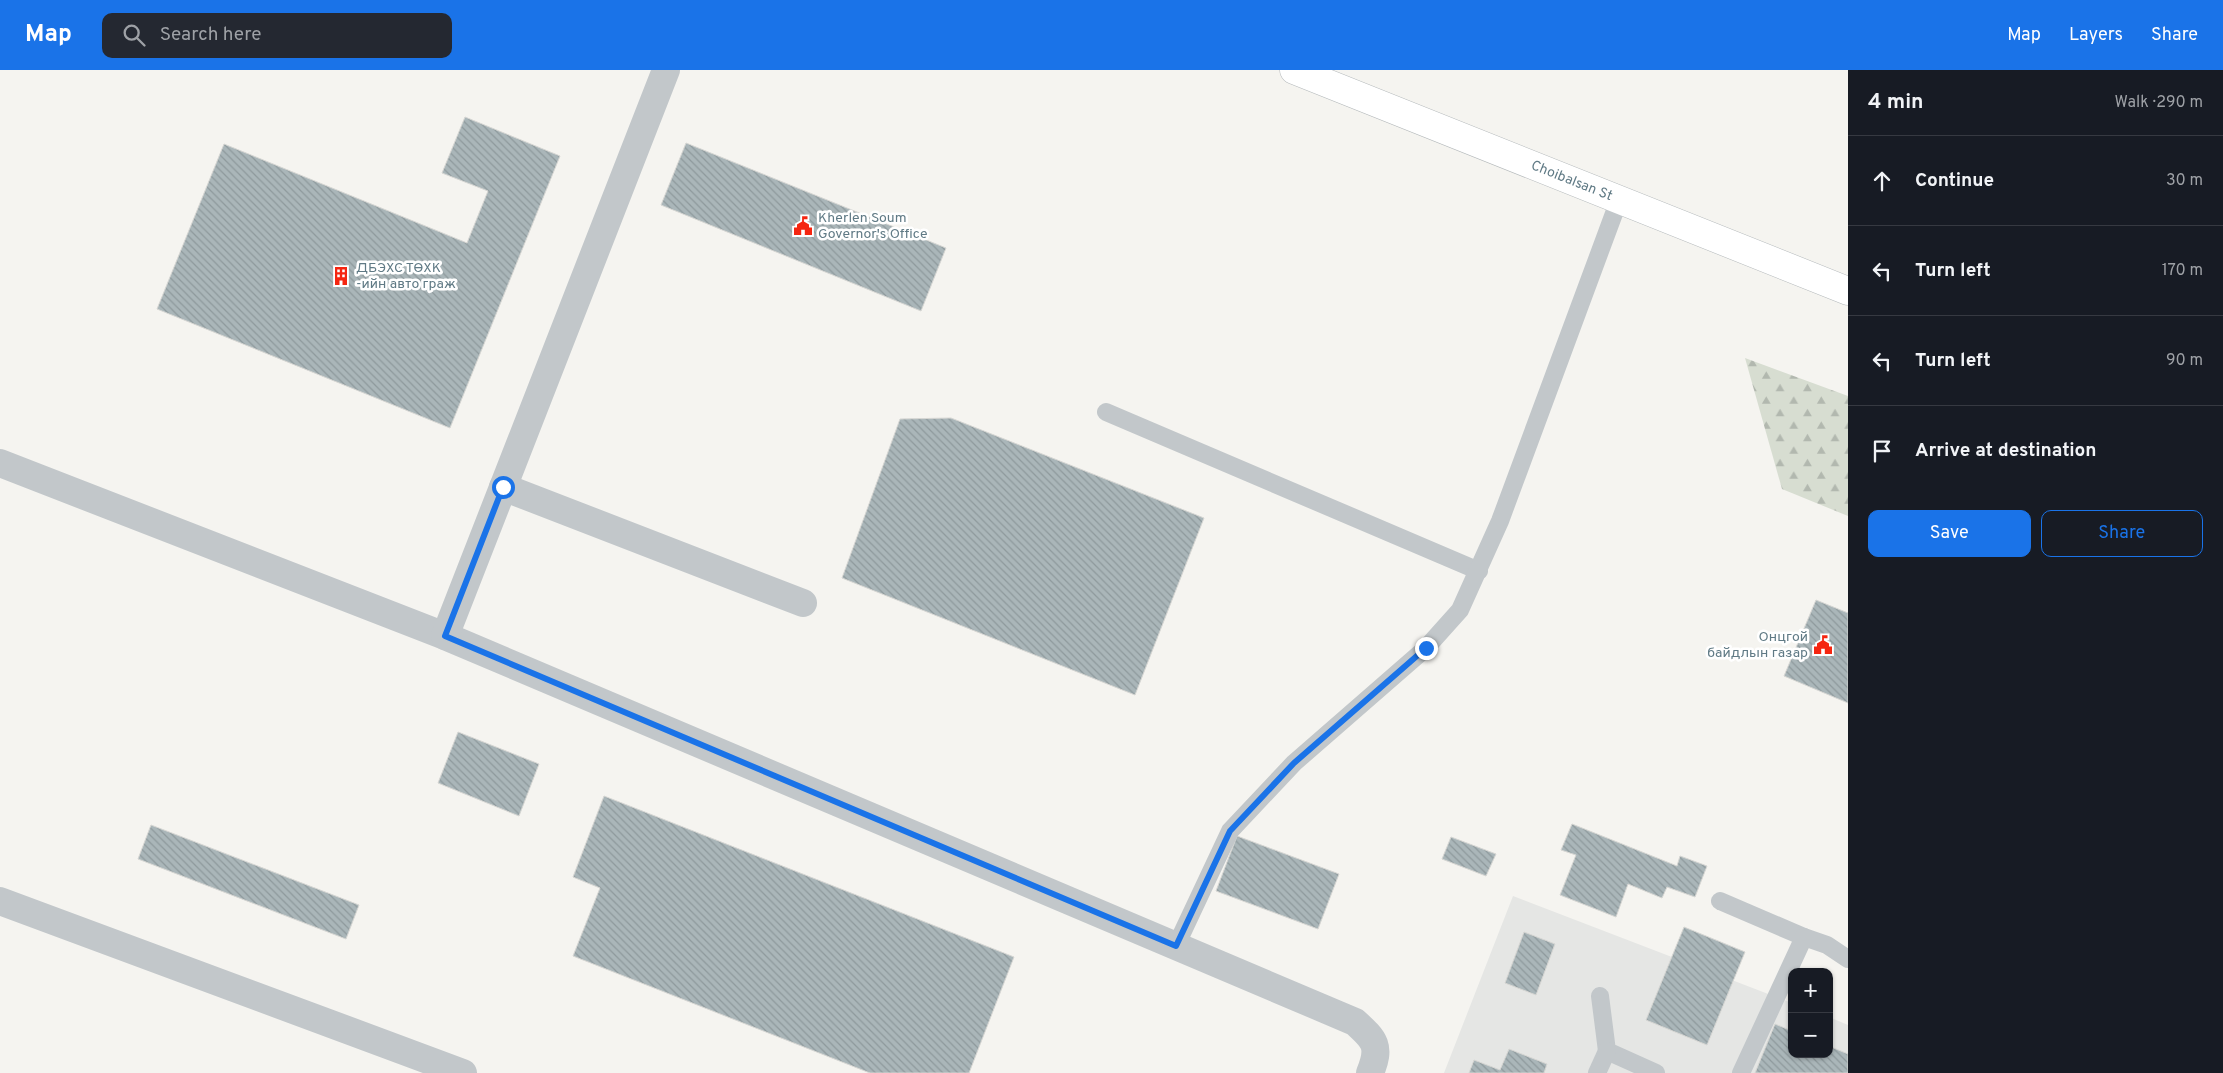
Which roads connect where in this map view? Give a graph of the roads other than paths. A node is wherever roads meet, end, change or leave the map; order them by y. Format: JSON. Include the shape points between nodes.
{"nodes":[{"id":1,"x":666,"y":70,"type":"edge"},
{"id":2,"x":1294,"y":70,"type":"edge"},
{"id":3,"x":1620,"y":200,"type":"junction"},
{"id":4,"x":1848,"y":291,"type":"edge"},
{"id":5,"x":1106,"y":412,"type":"dead end"},
{"id":6,"x":0,"y":463,"type":"edge"},
{"id":7,"x":503,"y":487,"type":"junction"},
{"id":8,"x":1479,"y":571,"type":"junction"},
{"id":9,"x":802,"y":603,"type":"dead end"},
{"id":10,"x":445,"y":636,"type":"junction"},
{"id":11,"x":0,"y":901,"type":"edge"},
{"id":12,"x":1720,"y":901,"type":"dead end"},
{"id":13,"x":1804,"y":937,"type":"junction"},
{"id":14,"x":1176,"y":946,"type":"junction"},
{"id":15,"x":1848,"y":959,"type":"edge"},
{"id":16,"x":1600,"y":996,"type":"dead end"},
{"id":17,"x":1607,"y":1051,"type":"junction"},
{"id":18,"x":463,"y":1073,"type":"edge"},
{"id":19,"x":1370,"y":1073,"type":"edge"},
{"id":20,"x":1597,"y":1073,"type":"edge"},
{"id":21,"x":1656,"y":1073,"type":"edge"},
{"id":22,"x":1741,"y":1073,"type":"edge"}],
"edges":[{"from":1,"to":7,"type":"street"},
{"from":2,"to":3,"type":"highway","name":"Choibalsan St"},
{"from":3,"to":4,"type":"highway","name":"Choibalsan St"},
{"from":3,"to":8,"type":"lane"},
{"from":5,"to":8,"type":"lane"},
{"from":6,"to":10,"type":"street"},
{"from":7,"to":9,"type":"street"},
{"from":7,"to":10,"type":"street"},
{"from":8,"to":14,"type":"lane","via":[[1460,610],[1426,648],[1294,763],[1230,831]]},
{"from":10,"to":14,"type":"street"},
{"from":11,"to":18,"type":"street"},
{"from":12,"to":13,"type":"lane"},
{"from":13,"to":15,"type":"lane","via":[[1827,945]]},
{"from":13,"to":22,"type":"lane"},
{"from":14,"to":19,"type":"street","via":[[1355,1022],[1373,1038],[1377,1056]]},
{"from":16,"to":17,"type":"lane"},
{"from":17,"to":20,"type":"lane"},
{"from":17,"to":21,"type":"lane"}]}
